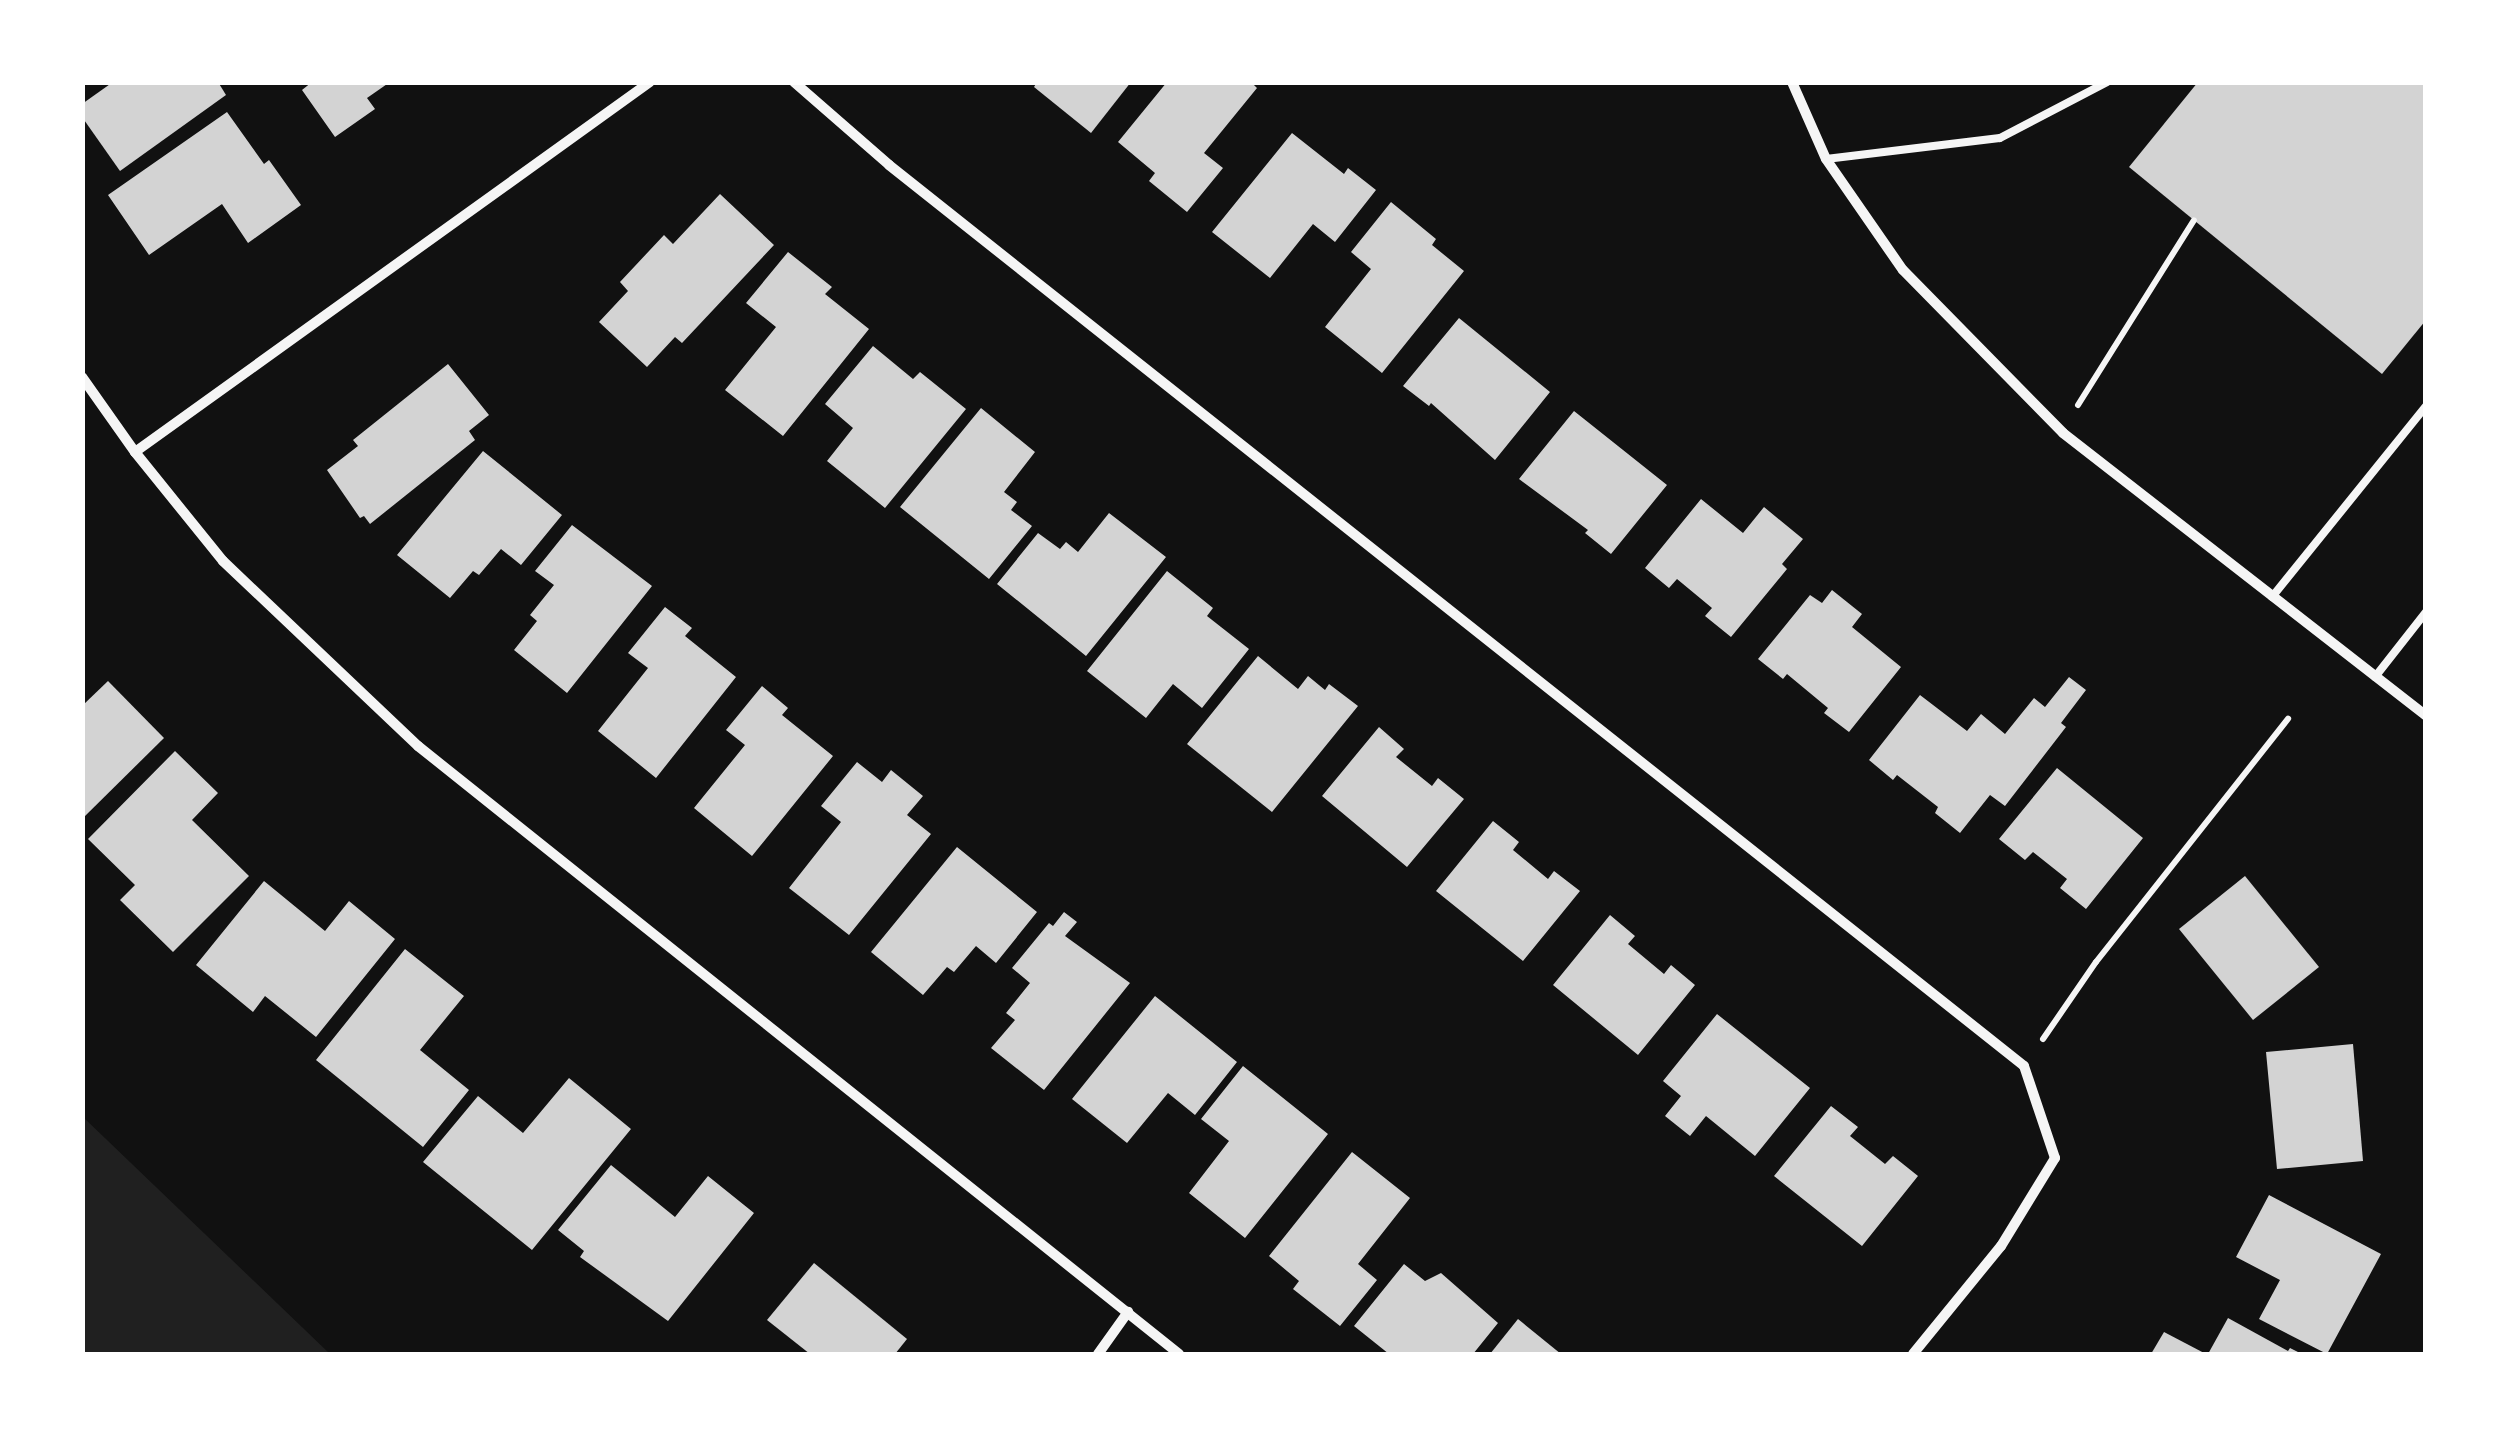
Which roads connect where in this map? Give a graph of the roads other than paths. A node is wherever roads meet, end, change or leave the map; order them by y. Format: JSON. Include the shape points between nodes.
{"nodes":[{"id":1,"x":650,"y":82,"type":"edge"},
{"id":2,"x":794,"y":82,"type":"edge"},
{"id":3,"x":1792,"y":82,"type":"edge"},
{"id":4,"x":2107,"y":82,"type":"edge"},
{"id":5,"x":1826,"y":159,"type":"junction"},
{"id":6,"x":82,"y":378,"type":"edge"},
{"id":7,"x":2426,"y":406,"type":"edge"},
{"id":8,"x":135,"y":452,"type":"junction"},
{"id":9,"x":2272,"y":597,"type":"junction"},
{"id":10,"x":2426,"y":612,"type":"edge"},
{"id":11,"x":2376,"y":677,"type":"junction"},
{"id":12,"x":2426,"y":716,"type":"edge"},
{"id":13,"x":1128,"y":1312,"type":"junction"},
{"id":14,"x":1098,"y":1354,"type":"edge"},
{"id":15,"x":1179,"y":1354,"type":"edge"},
{"id":16,"x":1914,"y":1354,"type":"edge"}],
"edges":[{"from":1,"to":8,"type":"street"},
{"from":2,"to":16,"type":"street","via":[[889,165],[2024,1066],[2055,1158],[2001,1246]]},
{"from":3,"to":5,"type":"street"},
{"from":4,"to":5,"type":"lane","via":[[2000,138]]},
{"from":5,"to":9,"type":"street","via":[[1903,270],[2063,432]]},
{"from":6,"to":8,"type":"street"},
{"from":7,"to":9,"type":"lane"},
{"from":8,"to":13,"type":"street","via":[[223,560],[418,746]]},
{"from":9,"to":11,"type":"street"},
{"from":10,"to":11,"type":"lane"},
{"from":11,"to":12,"type":"street"},
{"from":13,"to":14,"type":"street"},
{"from":13,"to":15,"type":"street"}]}
